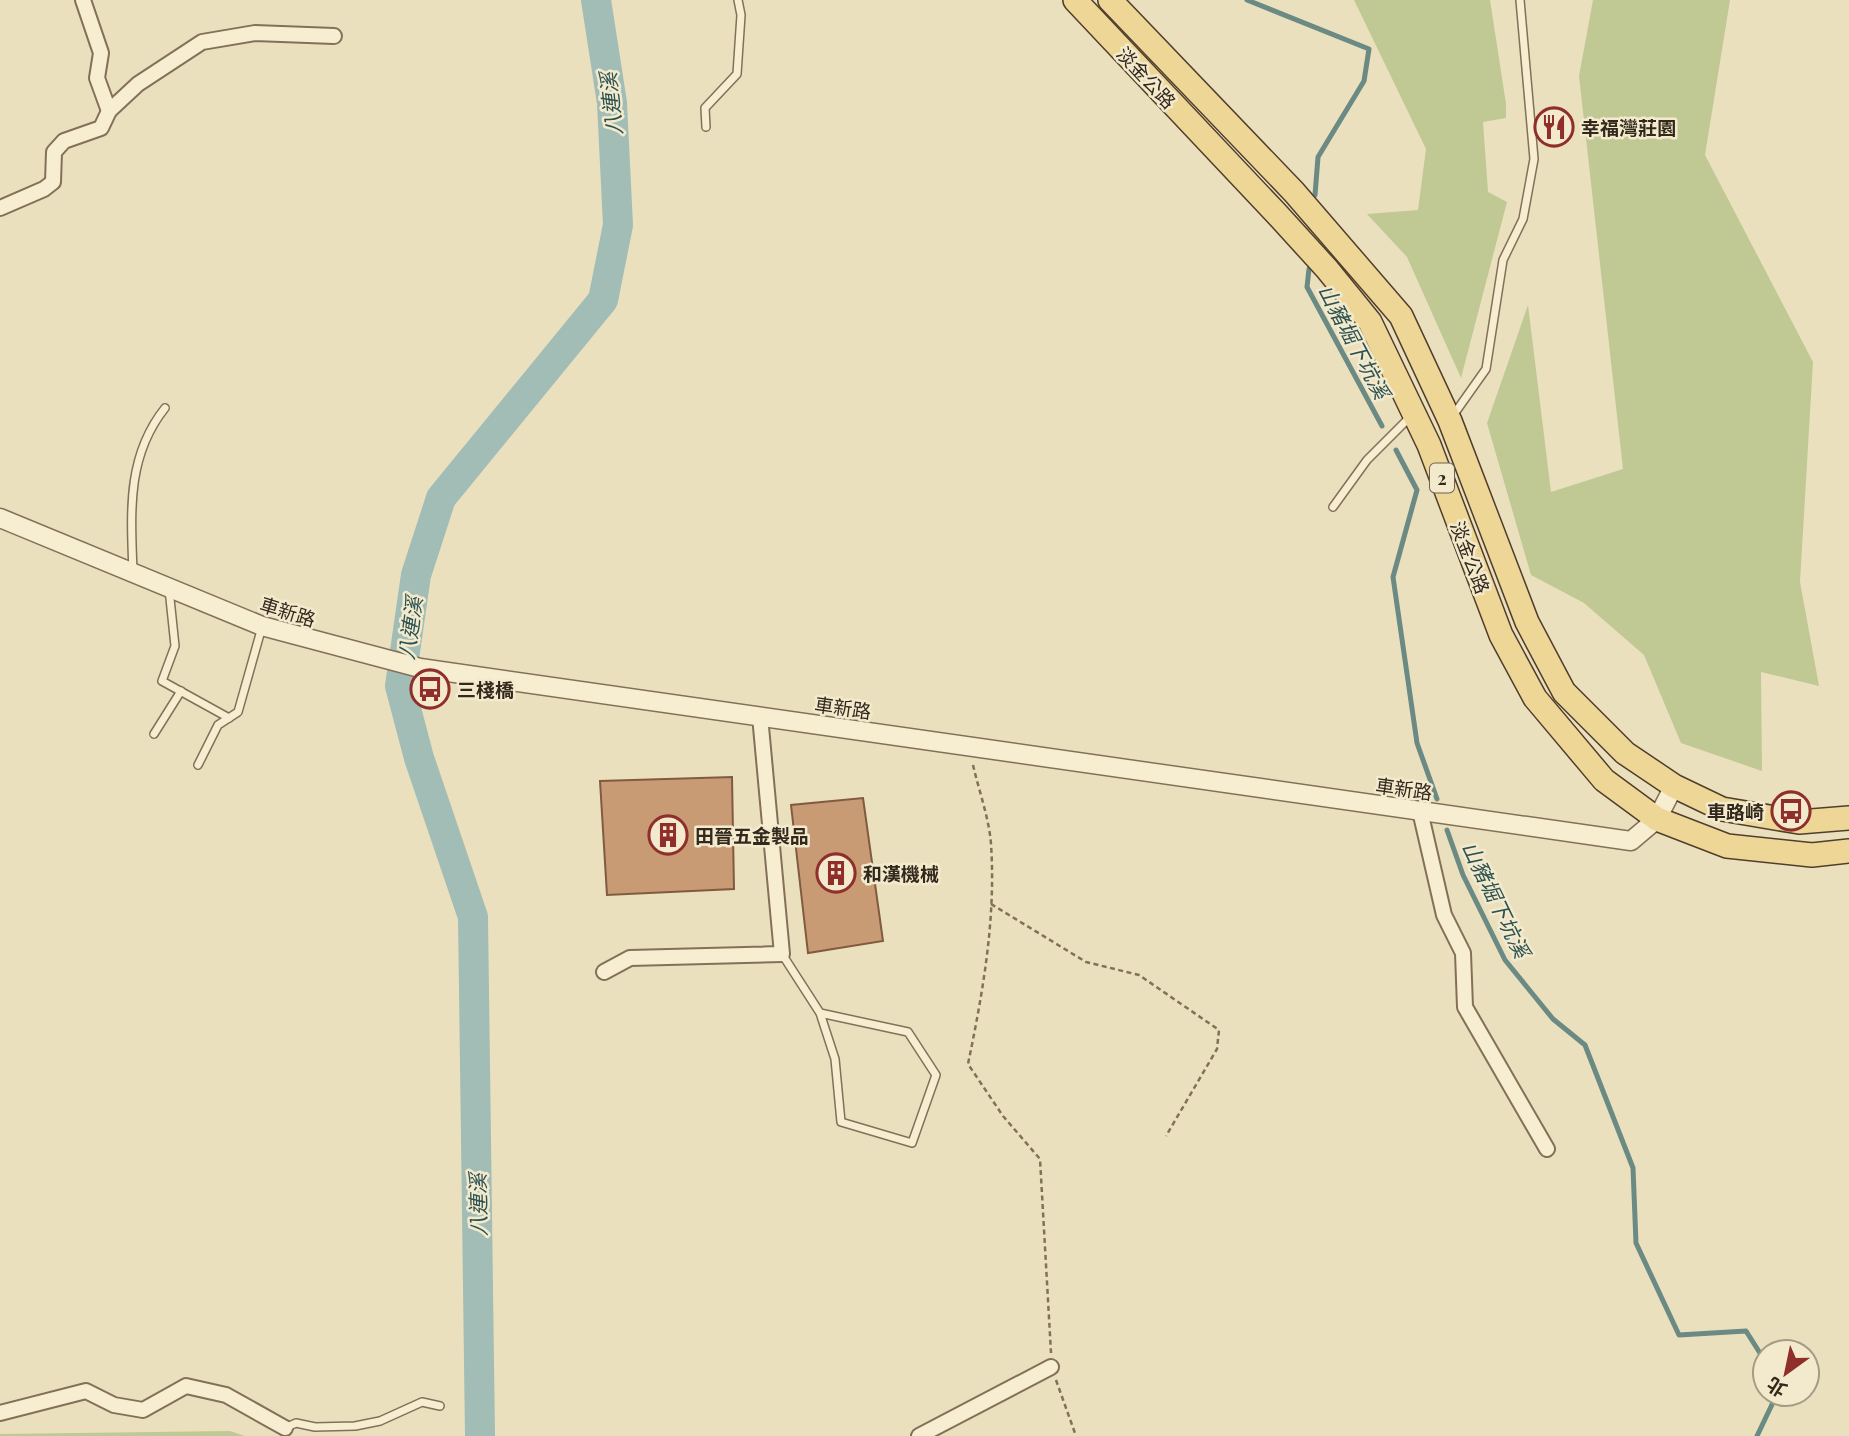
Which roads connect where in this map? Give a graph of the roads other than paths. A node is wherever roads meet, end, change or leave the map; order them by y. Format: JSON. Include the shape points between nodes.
{"nodes":[{"id":1,"x":83,"y":0,"type":"edge"},
{"id":2,"x":738,"y":0,"type":"edge"},
{"id":3,"x":1075,"y":0,"type":"edge"},
{"id":4,"x":1110,"y":0,"type":"edge"},
{"id":5,"x":1520,"y":0,"type":"edge"},
{"id":6,"x":334,"y":36,"type":"dead end"},
{"id":7,"x":109,"y":111,"type":"junction"},
{"id":8,"x":706,"y":127,"type":"dead end"},
{"id":9,"x":0,"y":208,"type":"edge"},
{"id":10,"x":165,"y":408,"type":"dead end"},
{"id":11,"x":1413,"y":414,"type":"junction"},
{"id":12,"x":1450,"y":421,"type":"junction"},
{"id":13,"x":1333,"y":507,"type":"dead end"},
{"id":14,"x":0,"y":518,"type":"edge"},
{"id":15,"x":134,"y":573,"type":"junction"},
{"id":16,"x":169,"y":588,"type":"junction"},
{"id":17,"x":262,"y":626,"type":"junction"},
{"id":18,"x":181,"y":691,"type":"junction"},
{"id":19,"x":760,"y":716,"type":"junction"},
{"id":20,"x":229,"y":718,"type":"junction"},
{"id":21,"x":154,"y":734,"type":"dead end"},
{"id":22,"x":198,"y":765,"type":"dead end"},
{"id":23,"x":1674,"y":786,"type":"junction"},
{"id":24,"x":1420,"y":811,"type":"junction"},
{"id":25,"x":1849,"y":818,"type":"edge"},
{"id":26,"x":1657,"y":819,"type":"junction"},
{"id":27,"x":1849,"y":851,"type":"edge"},
{"id":28,"x":782,"y":954,"type":"junction"},
{"id":29,"x":604,"y":972,"type":"dead end"},
{"id":30,"x":820,"y":1013,"type":"junction"},
{"id":31,"x":1548,"y":1149,"type":"dead end"},
{"id":32,"x":1051,"y":1367,"type":"road end"},
{"id":33,"x":440,"y":1406,"type":"dead end"},
{"id":34,"x":0,"y":1413,"type":"edge"},
{"id":35,"x":285,"y":1428,"type":"joint"},
{"id":36,"x":919,"y":1436,"type":"edge"}],
"edges":[{"from":1,"to":7,"type":"street","via":[[100,53],[97,78]]},
{"from":2,"to":8,"type":"lane","via":[[737,74],[705,108]]},
{"from":3,"to":11,"type":"main road","name":"淡金公路","number":"2","via":[[1326,269],[1370,323]]},
{"from":4,"to":12,"type":"main road","name":"淡金公路","number":"2","via":[[1294,192],[1401,316]]},
{"from":5,"to":12,"type":"lane","via":[[1534,159],[1524,219],[1503,260],[1486,369]]},
{"from":6,"to":7,"type":"street","via":[[255,33],[202,42],[138,84]]},
{"from":7,"to":9,"type":"street","via":[[101,128],[64,141],[54,152],[53,182]]},
{"from":10,"to":15,"type":"lane","via":[[149,428],[133,476]]},
{"from":11,"to":13,"type":"lane","via":[[1367,460]]},
{"from":11,"to":26,"type":"main road","name":"淡金公路","number":"2","via":[[1501,635],[1535,698],[1604,780]]},
{"from":12,"to":23,"type":"main road","name":"淡金公路","number":"2","via":[[1527,622],[1564,692],[1625,753]]},
{"from":14,"to":15,"type":"street","name":"車新路"},
{"from":15,"to":16,"type":"street","name":"車新路"},
{"from":16,"to":17,"type":"street","name":"車新路"},
{"from":16,"to":18,"type":"lane","via":[[175,646],[162,681]]},
{"from":17,"to":19,"type":"street","name":"車新路","via":[[419,668]]},
{"from":17,"to":20,"type":"lane","via":[[238,712]]},
{"from":18,"to":20,"type":"lane"},
{"from":18,"to":21,"type":"lane"},
{"from":19,"to":24,"type":"street","name":"車新路"},
{"from":19,"to":28,"type":"street"},
{"from":20,"to":22,"type":"lane","via":[[218,725]]},
{"from":23,"to":25,"type":"main road","name":"淡金公路","number":"2","via":[[1722,809],[1799,822]]},
{"from":23,"to":26,"type":"street","name":"車新路"},
{"from":24,"to":26,"type":"street","name":"車新路","via":[[1631,841]]},
{"from":24,"to":31,"type":"street","via":[[1444,915],[1464,953],[1465,1007]]},
{"from":26,"to":27,"type":"main road","name":"淡金公路","number":"2","via":[[1727,846],[1812,855]]},
{"from":28,"to":29,"type":"street","via":[[630,958]]},
{"from":28,"to":30,"type":"lane"},
{"from":30,"to":30,"type":"lane","via":[[835,1059],[841,1122],[912,1143],[936,1075],[908,1032]]},
{"from":32,"to":36,"type":"street"},
{"from":33,"to":35,"type":"lane","via":[[422,1402],[380,1421],[355,1426],[296,1423]]},
{"from":34,"to":35,"type":"street","via":[[86,1391],[114,1405],[143,1410],[187,1386],[226,1395]]}]}
